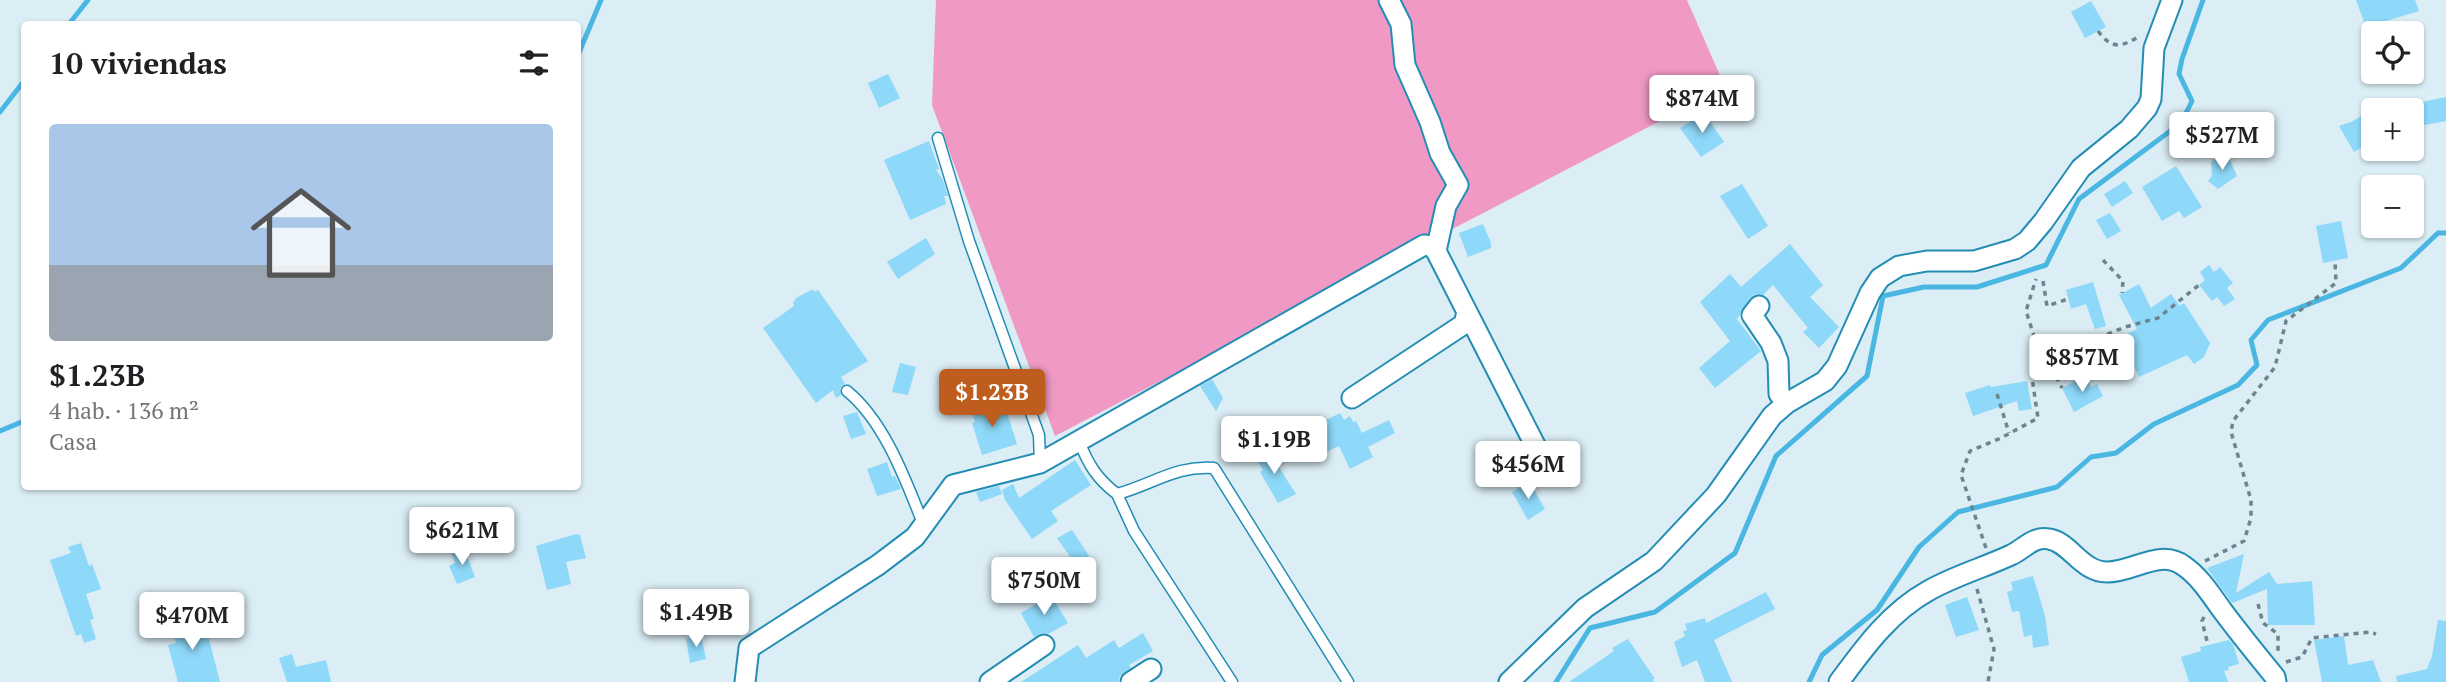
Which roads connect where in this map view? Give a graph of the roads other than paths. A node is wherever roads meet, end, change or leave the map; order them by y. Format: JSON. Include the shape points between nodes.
{"nodes":[{"id":1,"x":1390,"y":0,"type":"edge"},
{"id":2,"x":2172,"y":0,"type":"edge"},
{"id":3,"x":937,"y":138,"type":"dead end"},
{"id":4,"x":1436,"y":251,"type":"junction"},
{"id":5,"x":1759,"y":306,"type":"dead end"},
{"id":6,"x":1467,"y":312,"type":"junction"},
{"id":7,"x":847,"y":391,"type":"dead end"},
{"id":8,"x":1352,"y":398,"type":"dead end"},
{"id":9,"x":1787,"y":403,"type":"junction"},
{"id":10,"x":1079,"y":441,"type":"junction"},
{"id":11,"x":1537,"y":449,"type":"dead end"},
{"id":12,"x":1040,"y":463,"type":"junction"},
{"id":13,"x":1117,"y":494,"type":"junction"},
{"id":14,"x":924,"y":526,"type":"junction"},
{"id":15,"x":1044,"y":645,"type":"dead end"},
{"id":16,"x":1151,"y":669,"type":"dead end"},
{"id":17,"x":744,"y":682,"type":"edge"},
{"id":18,"x":990,"y":682,"type":"edge"},
{"id":19,"x":1131,"y":682,"type":"edge"},
{"id":20,"x":1231,"y":682,"type":"edge"},
{"id":21,"x":1348,"y":682,"type":"edge"},
{"id":22,"x":1509,"y":682,"type":"edge"},
{"id":23,"x":1839,"y":682,"type":"edge"},
{"id":24,"x":2276,"y":682,"type":"edge"}],
"edges":[{"from":1,"to":4,"type":"street","via":[[1401,24],[1405,65],[1440,153],[1458,185],[1446,206]]},
{"from":2,"to":9,"type":"street","via":[[2154,48],[2147,108],[2081,168],[2027,241],[1981,260],[1927,261],[1891,269],[1870,293],[1825,382]]},
{"from":3,"to":12,"type":"lane","via":[[1040,436]]},
{"from":4,"to":6,"type":"street"},
{"from":4,"to":10,"type":"street","via":[[1424,245]]},
{"from":5,"to":9,"type":"street","via":[[1752,315],[1772,343],[1779,394]]},
{"from":6,"to":8,"type":"street","via":[[1464,324]]},
{"from":6,"to":11,"type":"street"},
{"from":7,"to":14,"type":"lane","via":[[860,402],[900,467]]},
{"from":9,"to":22,"type":"street","via":[[1763,425],[1716,495],[1661,554],[1585,608]]},
{"from":10,"to":12,"type":"street"},
{"from":10,"to":13,"type":"lane","via":[[1100,480]]},
{"from":12,"to":14,"type":"street","via":[[958,482]]},
{"from":13,"to":20,"type":"lane","via":[[1134,531]]},
{"from":13,"to":21,"type":"lane","via":[[1194,466],[1213,468]]},
{"from":14,"to":17,"type":"street","via":[[878,565],[749,648]]},
{"from":15,"to":18,"type":"street"},
{"from":16,"to":19,"type":"street"},
{"from":23,"to":24,"type":"street","via":[[1873,637],[1908,604],[2046,538],[2057,541],[2088,566],[2107,572],[2167,558],[2188,569]]}]}
